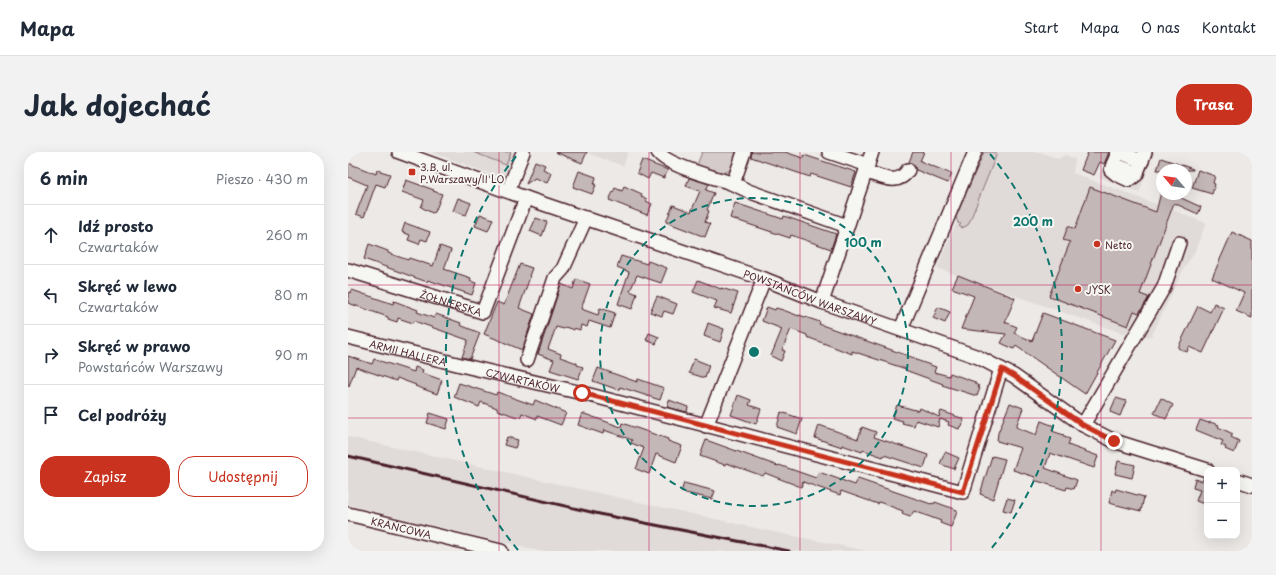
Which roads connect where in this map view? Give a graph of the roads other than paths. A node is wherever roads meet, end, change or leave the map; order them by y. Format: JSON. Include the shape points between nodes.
{"nodes":[{"id":1,"x":399,"y":152,"type":"edge"},
{"id":2,"x":523,"y":152,"type":"edge"},
{"id":3,"x":658,"y":152,"type":"edge"},
{"id":4,"x":744,"y":152,"type":"edge"},
{"id":5,"x":829,"y":152,"type":"edge"},
{"id":6,"x":872,"y":152,"type":"edge"},
{"id":7,"x":975,"y":152,"type":"edge"},
{"id":8,"x":1117,"y":156,"type":"edge"},
{"id":9,"x":1142,"y":158,"type":"edge"},
{"id":10,"x":867,"y":168,"type":"junction"},
{"id":11,"x":908,"y":170,"type":"dead end"},
{"id":12,"x":733,"y":184,"type":"junction"},
{"id":13,"x":508,"y":191,"type":"junction"},
{"id":14,"x":526,"y":198,"type":"junction"},
{"id":15,"x":586,"y":218,"type":"junction"},
{"id":16,"x":847,"y":226,"type":"junction"},
{"id":17,"x":1179,"y":243,"type":"dead end"},
{"id":18,"x":348,"y":270,"type":"edge"},
{"id":19,"x":764,"y":279,"type":"junction"},
{"id":20,"x":822,"y":302,"type":"junction"},
{"id":21,"x":901,"y":329,"type":"junction"},
{"id":22,"x":348,"y":337,"type":"edge"},
{"id":23,"x":527,"y":360,"type":"dead end"},
{"id":24,"x":469,"y":367,"type":"joint"},
{"id":25,"x":1002,"y":369,"type":"junction"},
{"id":26,"x":1083,"y":425,"type":"junction"},
{"id":27,"x":706,"y":426,"type":"junction"},
{"id":28,"x":1204,"y":469,"type":"edge"},
{"id":29,"x":1240,"y":481,"type":"edge"},
{"id":30,"x":1252,"y":485,"type":"edge"},
{"id":31,"x":348,"y":514,"type":"edge"},
{"id":32,"x":497,"y":551,"type":"edge"}],
"edges":[{"from":1,"to":13,"type":"street","name":"POWSTAŃCÓW WARSZAWY"},
{"from":2,"to":13,"type":"street"},
{"from":3,"to":12,"type":"street","via":[[666,160]]},
{"from":4,"to":12,"type":"street"},
{"from":5,"to":10,"type":"street"},
{"from":6,"to":10,"type":"street"},
{"from":7,"to":21,"type":"street"},
{"from":8,"to":9,"type":"street"},
{"from":8,"to":9,"type":"street","via":[[1111,170],[1129,180],[1136,176]]},
{"from":10,"to":11,"type":"street","via":[[894,180],[902,177]]},
{"from":10,"to":16,"type":"street"},
{"from":12,"to":16,"type":"street"},
{"from":13,"to":14,"type":"street","name":"POWSTAŃCÓW WARSZAWY"},
{"from":14,"to":15,"type":"street","name":"POWSTAŃCÓW WARSZAWY"},
{"from":14,"to":18,"type":"street","name":"ŻOŁNIERSKA","via":[[483,312]]},
{"from":15,"to":19,"type":"street","name":"POWSTAŃCÓW WARSZAWY"},
{"from":15,"to":23,"type":"street","via":[[564,269],[555,278]]},
{"from":16,"to":20,"type":"street"},
{"from":17,"to":26,"type":"street","via":[[1164,288]]},
{"from":19,"to":20,"type":"street","name":"POWSTAŃCÓW WARSZAWY"},
{"from":19,"to":27,"type":"street"},
{"from":20,"to":21,"type":"street","name":"POWSTAŃCÓW WARSZAWY"},
{"from":21,"to":25,"type":"street","name":"POWSTAŃCÓW WARSZAWY","via":[[978,357]]},
{"from":22,"to":24,"type":"street","name":"ARMII HALLERA"},
{"from":24,"to":27,"type":"street","name":"CZWARTAKÓW","via":[[582,393]]},
{"from":25,"to":26,"type":"street","name":"POWSTAŃCÓW WARSZAWY"},
{"from":25,"to":27,"type":"street","name":"CZWARTAKÓW","via":[[963,492]]},
{"from":26,"to":28,"type":"street","name":"POWSTAŃCÓW WARSZAWY","via":[[1114,441]]},
{"from":29,"to":30,"type":"street"},
{"from":31,"to":32,"type":"street","name":"KRAŃCOWA"}]}
